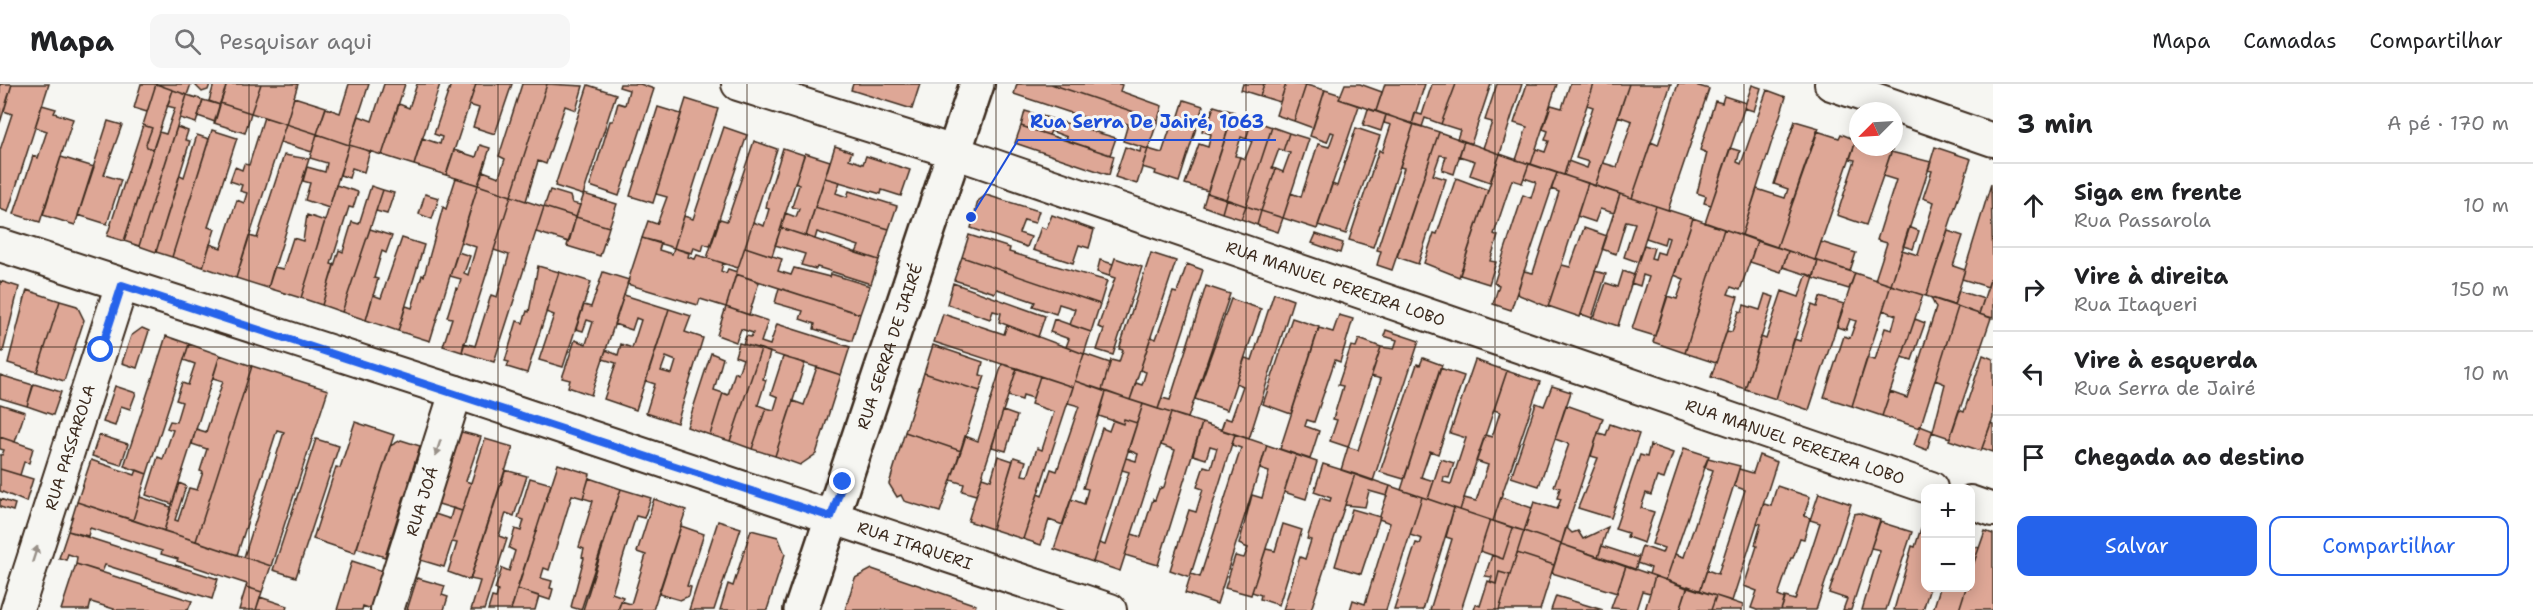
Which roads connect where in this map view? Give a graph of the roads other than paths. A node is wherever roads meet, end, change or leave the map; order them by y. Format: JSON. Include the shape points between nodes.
{"nodes":[{"id":1,"x":738,"y":84,"type":"edge"},
{"id":2,"x":976,"y":84,"type":"edge"},
{"id":3,"x":1831,"y":84,"type":"edge"},
{"id":4,"x":1993,"y":140,"type":"edge"},
{"id":5,"x":954,"y":152,"type":"junction"},
{"id":6,"x":0,"y":245,"type":"edge"},
{"id":7,"x":122,"y":285,"type":"junction"},
{"id":8,"x":456,"y":392,"type":"junction"},
{"id":9,"x":1921,"y":486,"type":"edge"},
{"id":10,"x":1975,"y":503,"type":"edge"},
{"id":11,"x":1993,"y":510,"type":"edge"},
{"id":12,"x":831,"y":517,"type":"junction"},
{"id":13,"x":17,"y":610,"type":"edge"},
{"id":14,"x":387,"y":610,"type":"edge"},
{"id":15,"x":801,"y":610,"type":"edge"},
{"id":16,"x":1110,"y":610,"type":"edge"}],
"edges":[{"from":1,"to":5,"type":"street","name":"RUA MANUEL PEREIRA LOBO"},
{"from":2,"to":5,"type":"street","name":"RUA SERRA DE JAIRÉ"},
{"from":3,"to":4,"type":"street"},
{"from":5,"to":9,"type":"street","name":"RUA MANUEL PEREIRA LOBO"},
{"from":5,"to":12,"type":"street","name":"RUA SERRA DE JAIRÉ"},
{"from":6,"to":7,"type":"street","name":"RUA ITAQUERI"},
{"from":7,"to":8,"type":"street","name":"RUA ITAQUERI"},
{"from":13,"to":7,"type":"street","name":"RUA PASSAROLA","one_way":true},
{"from":8,"to":12,"type":"street","name":"RUA ITAQUERI"},
{"from":8,"to":14,"type":"street","name":"RUA JOÁ","one_way":true},
{"from":10,"to":11,"type":"street"},
{"from":12,"to":15,"type":"street","name":"RUA SERRA DE JAIRÉ"},
{"from":12,"to":16,"type":"street","name":"RUA ITAQUERI"}]}
